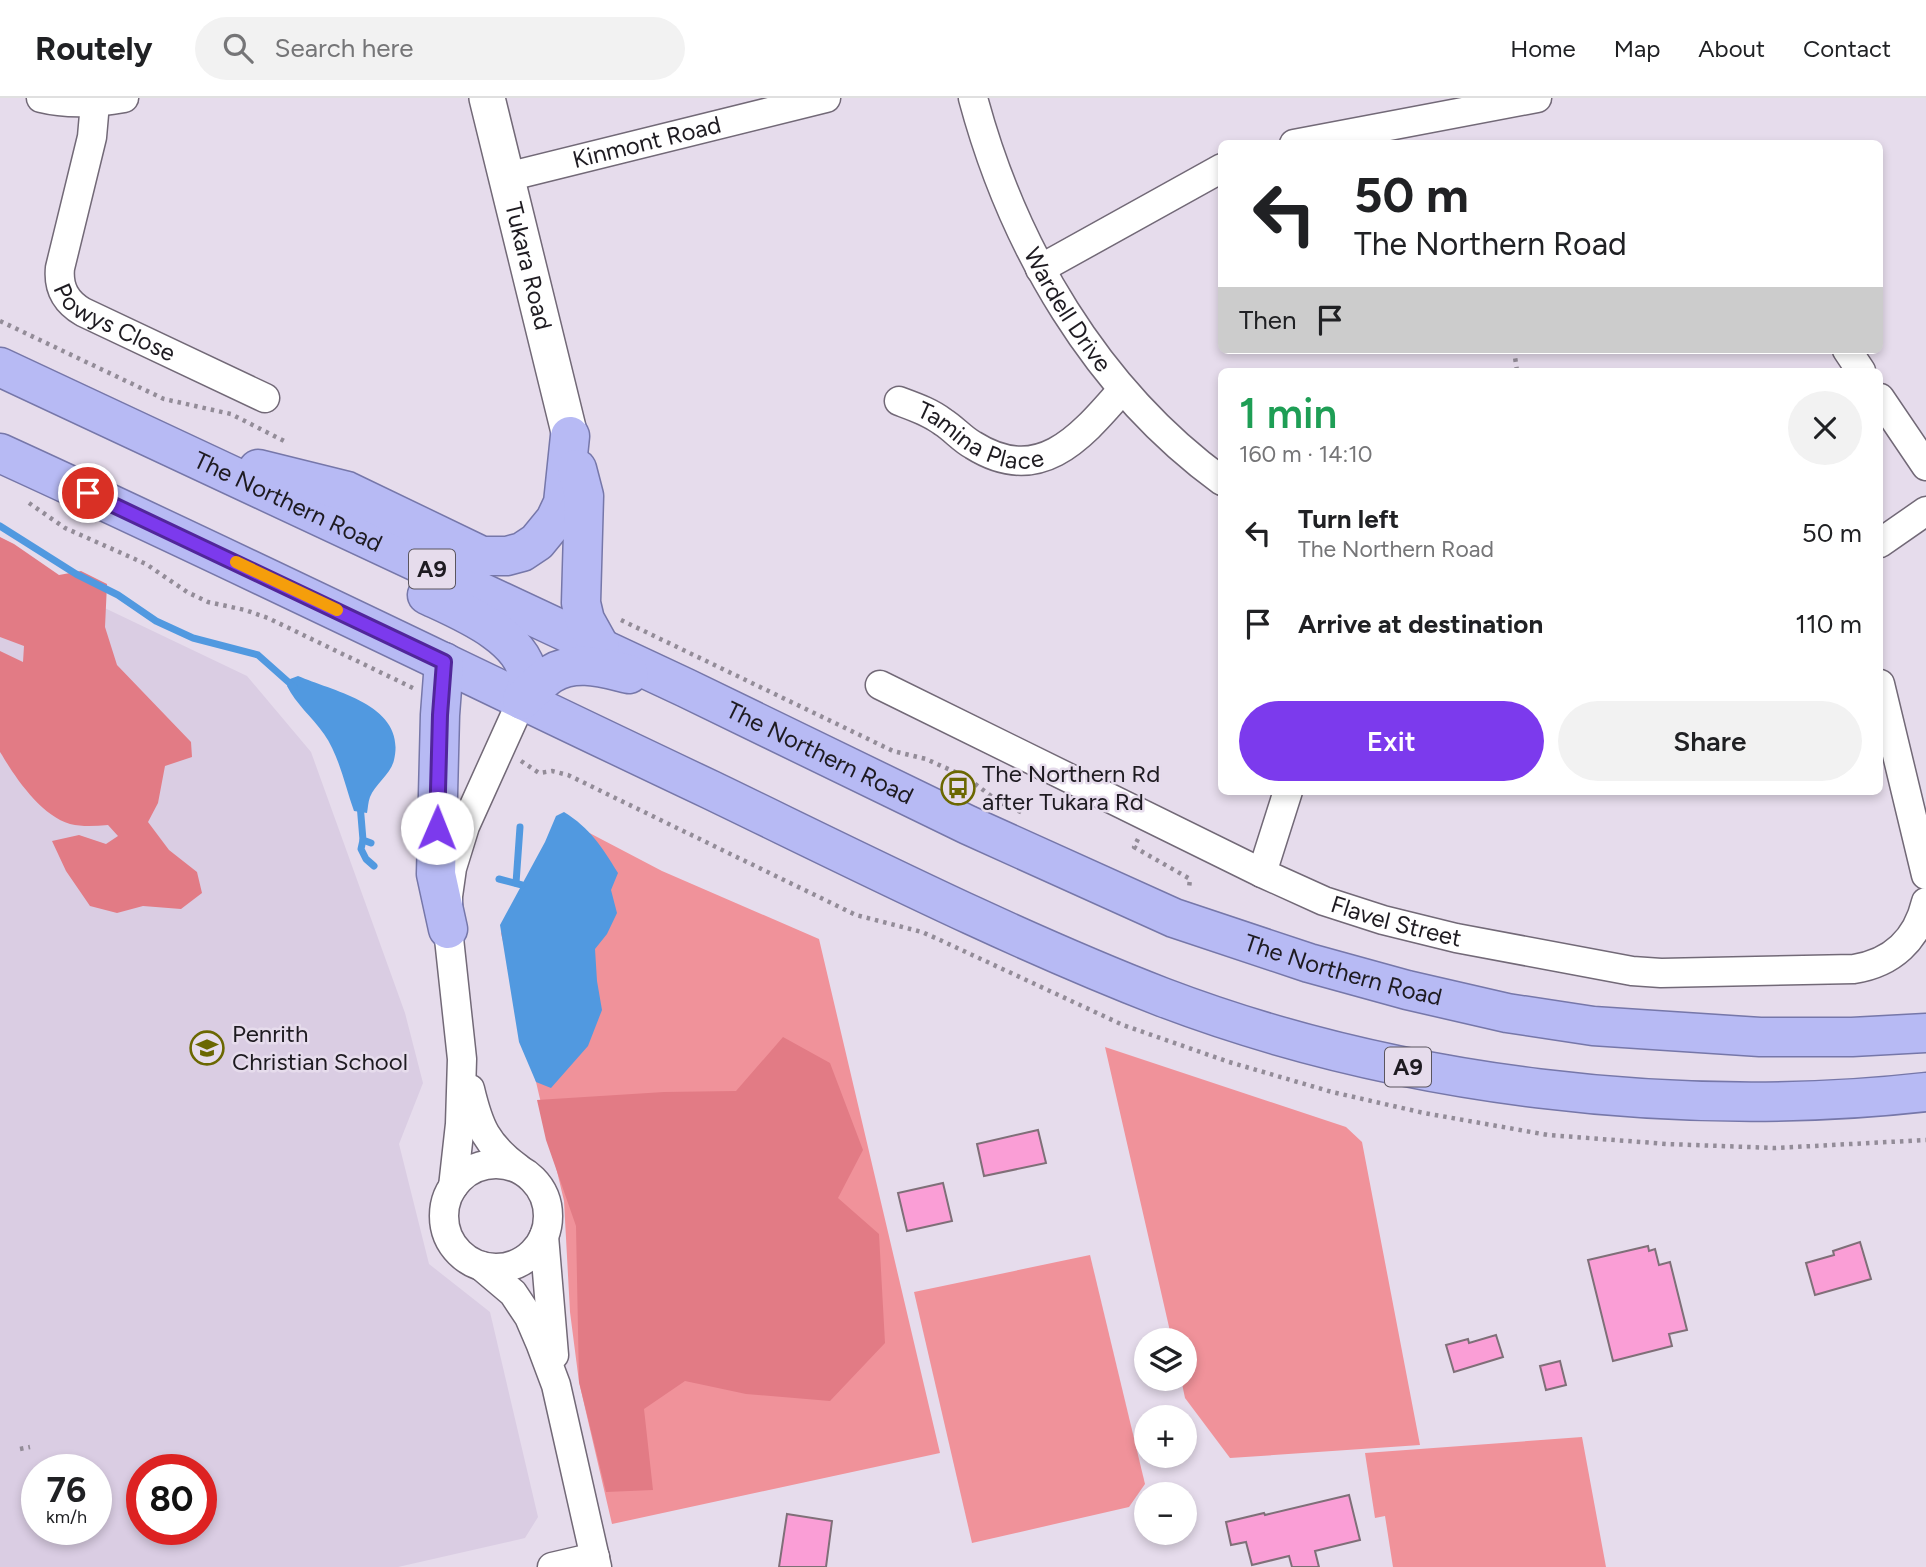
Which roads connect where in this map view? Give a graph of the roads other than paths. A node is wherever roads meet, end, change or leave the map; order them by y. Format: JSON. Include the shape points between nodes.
{"nodes":[{"id":1,"x":41,"y":98,"type":"edge"},
{"id":2,"x":124,"y":98,"type":"edge"},
{"id":3,"x":487,"y":98,"type":"edge"},
{"id":4,"x":826,"y":98,"type":"edge"},
{"id":5,"x":973,"y":98,"type":"edge"},
{"id":6,"x":1537,"y":98,"type":"edge"},
{"id":7,"x":95,"y":103,"type":"junction"},
{"id":8,"x":1315,"y":140,"type":"edge"},
{"id":9,"x":1218,"y":170,"type":"edge"},
{"id":10,"x":507,"y":177,"type":"junction"},
{"id":11,"x":1040,"y":269,"type":"junction"},
{"id":12,"x":0,"y":367,"type":"edge"},
{"id":13,"x":1122,"y":390,"type":"junction"},
{"id":14,"x":265,"y":398,"type":"dead end"},
{"id":15,"x":899,"y":401,"type":"dead end"},
{"id":16,"x":1883,"y":402,"type":"edge"},
{"id":17,"x":570,"y":436,"type":"junction"},
{"id":18,"x":178,"y":450,"type":"junction"},
{"id":19,"x":0,"y":453,"type":"edge"},
{"id":20,"x":1926,"y":466,"type":"edge"},
{"id":21,"x":1218,"y":478,"type":"edge"},
{"id":22,"x":1926,"y":511,"type":"edge"},
{"id":23,"x":1883,"y":541,"type":"edge"},
{"id":24,"x":600,"y":647,"type":"junction"},
{"id":25,"x":444,"y":662,"type":"junction"},
{"id":26,"x":880,"y":685,"type":"dead end"},
{"id":27,"x":686,"y":688,"type":"junction"},
{"id":28,"x":1883,"y":696,"type":"edge"},
{"id":29,"x":522,"y":701,"type":"junction"},
{"id":30,"x":1287,"y":795,"type":"edge"},
{"id":31,"x":1262,"y":873,"type":"junction"},
{"id":32,"x":1926,"y":875,"type":"edge"},
{"id":33,"x":1926,"y":902,"type":"edge"},
{"id":34,"x":448,"y":929,"type":"junction"},
{"id":35,"x":1926,"y":1033,"type":"edge"},
{"id":36,"x":462,"y":1059,"type":"junction"},
{"id":37,"x":1926,"y":1092,"type":"edge"},
{"id":38,"x":519,"y":1169,"type":"junction"},
{"id":39,"x":453,"y":1187,"type":"junction"},
{"id":40,"x":544,"y":1236,"type":"junction"},
{"id":41,"x":481,"y":1266,"type":"junction"},
{"id":42,"x":556,"y":1385,"type":"junction"},
{"id":43,"x":596,"y":1562,"type":"edge"},
{"id":44,"x":552,"y":1567,"type":"edge"}],
"edges":[{"from":1,"to":7,"type":"street"},
{"from":2,"to":7,"type":"street"},
{"from":3,"to":10,"type":"street","name":"Tukara Road"},
{"from":4,"to":10,"type":"street","name":"Kinmont Road"},
{"from":5,"to":11,"type":"street","name":"Wardell Drive","via":[[1004,194]]},
{"from":6,"to":8,"type":"street"},
{"from":7,"to":14,"type":"street","name":"Powys Close","via":[[92,137],[60,268],[65,295],[83,312]]},
{"from":9,"to":11,"type":"street"},
{"from":10,"to":17,"type":"street","name":"Tukara Road"},
{"from":11,"to":13,"type":"street","name":"Wardell Drive"},
{"from":12,"to":18,"type":"highway","name":"The Northern Road","number":"A9"},
{"from":13,"to":15,"type":"street","name":"Tamina Place","via":[[1070,445],[1052,455],[1026,460],[986,453],[932,415]]},
{"from":13,"to":21,"type":"street","name":"Wardell Drive"},
{"from":16,"to":20,"type":"street"},
{"from":17,"to":18,"type":"highway","via":[[563,503],[555,520],[537,542],[507,556],[482,556],[347,491]]},
{"from":17,"to":24,"type":"highway","via":[[584,496],[581,603]]},
{"from":18,"to":24,"type":"highway","name":"The Northern Road","number":"A9"},
{"from":18,"to":29,"type":"highway","via":[[298,532],[496,632],[525,668],[528,678]]},
{"from":19,"to":25,"type":"highway","number":"A9"},
{"from":22,"to":23,"type":"street"},
{"from":24,"to":27,"type":"highway","name":"The Northern Road","number":"A9"},
{"from":25,"to":29,"type":"highway","number":"A9"},
{"from":25,"to":34,"type":"highway","via":[[436,874]]},
{"from":26,"to":31,"type":"street","name":"Flavel Street"},
{"from":27,"to":29,"type":"highway","via":[[588,665],[566,667],[549,675]]},
{"from":27,"to":35,"type":"highway","name":"The Northern Road","number":"A9","via":[[968,825],[1174,918],[1309,963],[1507,1013],[1593,1026],[1760,1037]]},
{"from":28,"to":32,"type":"street"},
{"from":29,"to":34,"type":"street","via":[[458,844],[448,895]]},
{"from":29,"to":37,"type":"highway","number":"A9","via":[[1016,936],[1164,998],[1254,1028],[1380,1062],[1517,1087],[1731,1100]]},
{"from":30,"to":31,"type":"street"},
{"from":31,"to":33,"type":"street","name":"Flavel Street","via":[[1324,901],[1384,920],[1609,969],[1661,973],[1865,967],[1892,956],[1910,939]]},
{"from":34,"to":36,"type":"street"},
{"from":36,"to":38,"type":"street","via":[[481,1130]]},
{"from":36,"to":39,"type":"street"},
{"from":38,"to":39,"type":"street","via":[[481,1166]]},
{"from":38,"to":40,"type":"street","via":[[545,1198]]},
{"from":39,"to":41,"type":"street","via":[[444,1209],[447,1233],[460,1254]]},
{"from":40,"to":41,"type":"street","via":[[518,1263]]},
{"from":40,"to":42,"type":"street"},
{"from":41,"to":42,"type":"street","via":[[513,1293],[529,1317]]},
{"from":42,"to":43,"type":"street"},
{"from":43,"to":44,"type":"street"}]}
